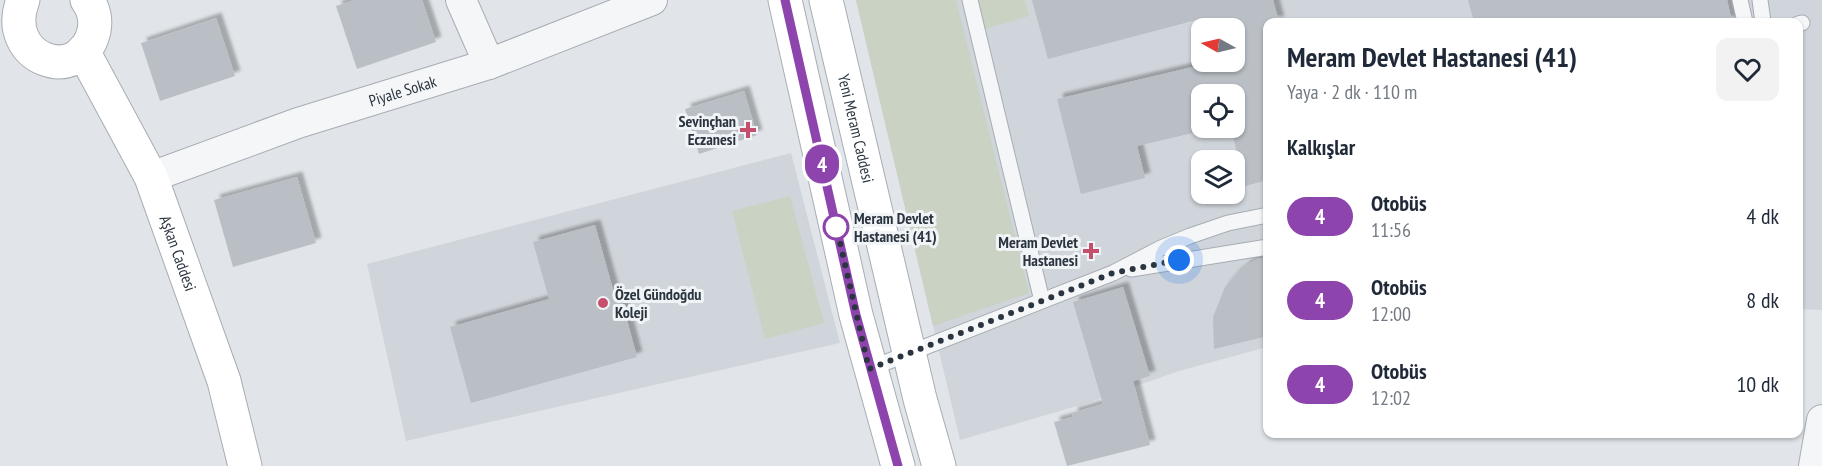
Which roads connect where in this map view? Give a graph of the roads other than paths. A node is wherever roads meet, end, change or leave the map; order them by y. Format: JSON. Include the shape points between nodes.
{"nodes":[{"id":1,"x":23,"y":0,"type":"edge"},
{"id":2,"x":87,"y":0,"type":"edge"},
{"id":3,"x":461,"y":0,"type":"edge"},
{"id":4,"x":652,"y":0,"type":"edge"},
{"id":5,"x":785,"y":0,"type":"edge"},
{"id":6,"x":826,"y":0,"type":"edge"},
{"id":7,"x":970,"y":0,"type":"edge"},
{"id":8,"x":1740,"y":0,"type":"edge"},
{"id":9,"x":1760,"y":0,"type":"edge"},
{"id":10,"x":1744,"y":18,"type":"edge"},
{"id":11,"x":1762,"y":18,"type":"edge"},
{"id":12,"x":9,"y":34,"type":"edge"},
{"id":13,"x":83,"y":51,"type":"junction"},
{"id":14,"x":489,"y":64,"type":"junction"},
{"id":15,"x":151,"y":177,"type":"junction"},
{"id":16,"x":1263,"y":215,"type":"edge"},
{"id":17,"x":1263,"y":248,"type":"edge"},
{"id":18,"x":1113,"y":273,"type":"junction"},
{"id":19,"x":1042,"y":301,"type":"junction"},
{"id":20,"x":910,"y":353,"type":"junction"},
{"id":21,"x":869,"y":369,"type":"junction"},
{"id":22,"x":1822,"y":420,"type":"edge"},
{"id":23,"x":245,"y":466,"type":"edge"},
{"id":24,"x":898,"y":466,"type":"edge"},
{"id":25,"x":939,"y":466,"type":"edge"},
{"id":26,"x":1814,"y":466,"type":"edge"}],
"edges":[{"from":1,"to":12,"type":"main road","via":[[16,25]]},
{"from":2,"to":13,"type":"main road","via":[[94,15],[94,28]]},
{"from":3,"to":14,"type":"street"},
{"from":4,"to":14,"type":"street","name":"Piyale Sokak"},
{"from":5,"to":21,"type":"main road"},
{"from":6,"to":20,"type":"main road","name":"Yeni Meram Caddesi"},
{"from":7,"to":19,"type":"lane"},
{"from":8,"to":10,"type":"lane"},
{"from":9,"to":11,"type":"lane"},
{"from":12,"to":13,"type":"main road","via":[[35,57],[47,62],[72,59]]},
{"from":13,"to":15,"type":"main road","name":"Aşkan Caddesi"},
{"from":14,"to":15,"type":"street","name":"Piyale Sokak","via":[[298,123]]},
{"from":15,"to":23,"type":"main road","name":"Aşkan Caddesi","via":[[224,381]]},
{"from":16,"to":18,"type":"lane","via":[[1190,236]]},
{"from":17,"to":18,"type":"lane"},
{"from":18,"to":19,"type":"lane"},
{"from":19,"to":20,"type":"lane"},
{"from":20,"to":21,"type":"lane"},
{"from":20,"to":25,"type":"main road","name":"Yeni Meram Caddesi"},
{"from":21,"to":24,"type":"main road"},
{"from":22,"to":26,"type":"street"}]}
